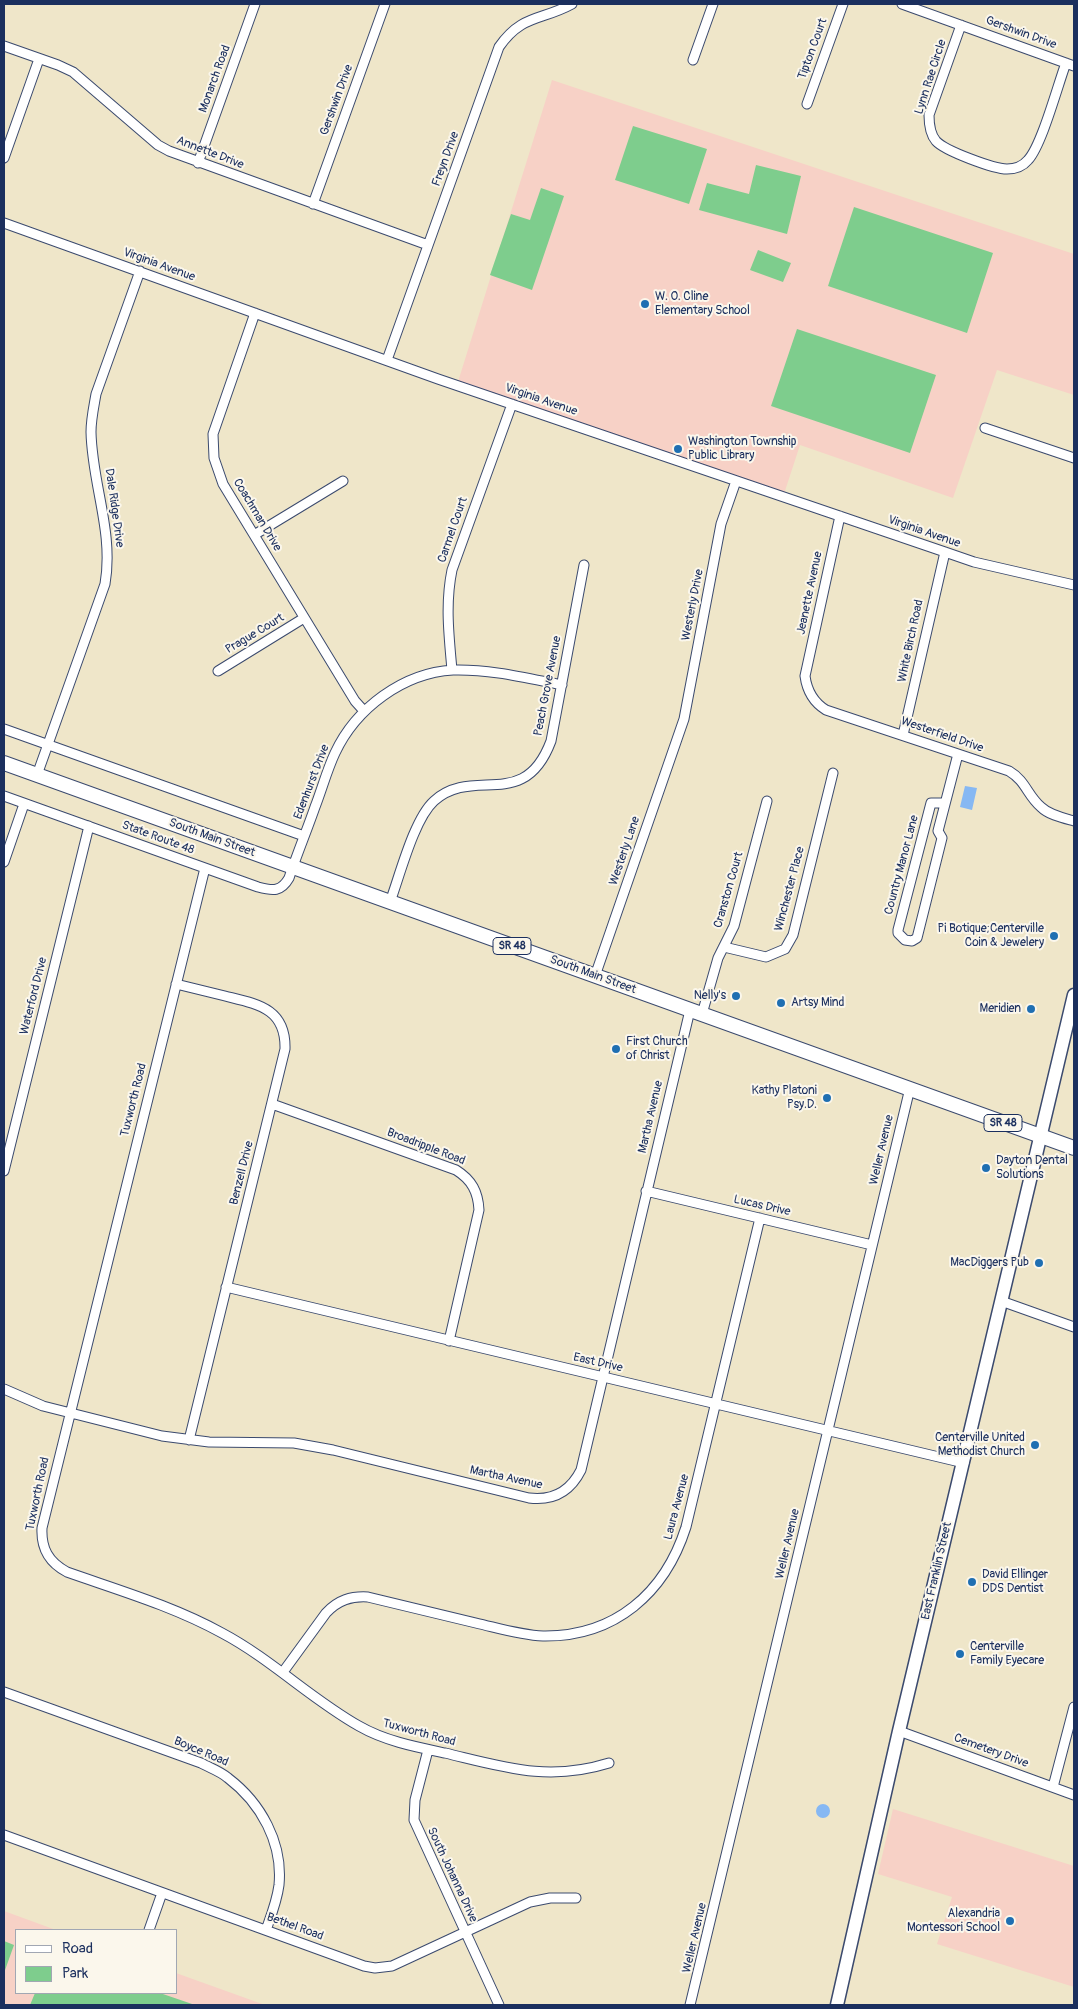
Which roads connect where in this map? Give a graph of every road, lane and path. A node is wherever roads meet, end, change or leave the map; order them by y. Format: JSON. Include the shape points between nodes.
{"nodes":[{"id":1,"x":255,"y":4,"type":"edge"},
{"id":2,"x":386,"y":4,"type":"edge"},
{"id":3,"x":572,"y":4,"type":"edge"},
{"id":4,"x":713,"y":4,"type":"edge"},
{"id":5,"x":843,"y":4,"type":"edge"},
{"id":6,"x":902,"y":4,"type":"edge"},
{"id":7,"x":961,"y":25,"type":"junction"},
{"id":8,"x":4,"y":46,"type":"edge"},
{"id":9,"x":39,"y":58,"type":"junction"},
{"id":10,"x":693,"y":60,"type":"dead end"},
{"id":11,"x":1070,"y":64,"type":"edge"},
{"id":12,"x":807,"y":104,"type":"dead end"},
{"id":13,"x":4,"y":158,"type":"edge"},
{"id":14,"x":198,"y":163,"type":"junction"},
{"id":15,"x":313,"y":204,"type":"junction"},
{"id":16,"x":4,"y":223,"type":"edge"},
{"id":17,"x":428,"y":245,"type":"junction"},
{"id":18,"x":140,"y":271,"type":"junction"},
{"id":19,"x":255,"y":313,"type":"junction"},
{"id":20,"x":387,"y":360,"type":"junction"},
{"id":21,"x":512,"y":404,"type":"junction"},
{"id":22,"x":985,"y":428,"type":"dead end"},
{"id":23,"x":1074,"y":458,"type":"edge"},
{"id":24,"x":736,"y":480,"type":"junction"},
{"id":25,"x":343,"y":481,"type":"dead end"},
{"id":26,"x":840,"y":516,"type":"junction"},
{"id":27,"x":254,"y":535,"type":"junction"},
{"id":28,"x":945,"y":552,"type":"junction"},
{"id":29,"x":584,"y":565,"type":"dead end"},
{"id":30,"x":1074,"y":585,"type":"edge"},
{"id":31,"x":304,"y":618,"type":"junction"},
{"id":32,"x":452,"y":670,"type":"junction"},
{"id":33,"x":218,"y":671,"type":"dead end"},
{"id":34,"x":805,"y":676,"type":"joint"},
{"id":35,"x":562,"y":685,"type":"junction"},
{"id":36,"x":364,"y":711,"type":"junction"},
{"id":37,"x":4,"y":729,"type":"edge"},
{"id":38,"x":679,"y":735,"type":"joint"},
{"id":39,"x":902,"y":735,"type":"junction"},
{"id":40,"x":48,"y":745,"type":"junction"},
{"id":41,"x":958,"y":754,"type":"junction"},
{"id":42,"x":4,"y":763,"type":"edge"},
{"id":43,"x":833,"y":773,"type":"dead end"},
{"id":44,"x":37,"y":775,"type":"junction"},
{"id":45,"x":4,"y":796,"type":"edge"},
{"id":46,"x":766,"y":801,"type":"dead end"},
{"id":47,"x":945,"y":803,"type":"junction"},
{"id":48,"x":24,"y":804,"type":"junction"},
{"id":49,"x":1074,"y":821,"type":"edge"},
{"id":50,"x":89,"y":826,"type":"junction"},
{"id":51,"x":304,"y":836,"type":"junction"},
{"id":52,"x":4,"y":862,"type":"edge"},
{"id":53,"x":293,"y":867,"type":"junction"},
{"id":54,"x":205,"y":868,"type":"junction"},
{"id":55,"x":390,"y":902,"type":"junction"},
{"id":56,"x":724,"y":947,"type":"junction"},
{"id":57,"x":595,"y":976,"type":"junction"},
{"id":58,"x":176,"y":984,"type":"junction"},
{"id":59,"x":1074,"y":995,"type":"edge"},
{"id":60,"x":696,"y":1012,"type":"junction"},
{"id":61,"x":910,"y":1088,"type":"junction"},
{"id":62,"x":272,"y":1104,"type":"junction"},
{"id":63,"x":1041,"y":1137,"type":"junction"},
{"id":64,"x":1074,"y":1148,"type":"edge"},
{"id":65,"x":4,"y":1171,"type":"edge"},
{"id":66,"x":646,"y":1191,"type":"junction"},
{"id":67,"x":760,"y":1218,"type":"junction"},
{"id":68,"x":872,"y":1245,"type":"junction"},
{"id":69,"x":226,"y":1287,"type":"junction"},
{"id":70,"x":1001,"y":1301,"type":"junction"},
{"id":71,"x":1074,"y":1327,"type":"edge"},
{"id":72,"x":449,"y":1341,"type":"junction"},
{"id":73,"x":602,"y":1377,"type":"junction"},
{"id":74,"x":4,"y":1388,"type":"edge"},
{"id":75,"x":716,"y":1404,"type":"junction"},
{"id":76,"x":70,"y":1412,"type":"junction"},
{"id":77,"x":828,"y":1431,"type":"junction"},
{"id":78,"x":189,"y":1440,"type":"junction"},
{"id":79,"x":964,"y":1462,"type":"junction"},
{"id":80,"x":282,"y":1672,"type":"junction"},
{"id":81,"x":4,"y":1692,"type":"edge"},
{"id":82,"x":1074,"y":1707,"type":"edge"},
{"id":83,"x":899,"y":1731,"type":"junction"},
{"id":84,"x":428,"y":1750,"type":"junction"},
{"id":85,"x":609,"y":1763,"type":"dead end"},
{"id":86,"x":1053,"y":1788,"type":"junction"},
{"id":87,"x":1074,"y":1795,"type":"edge"},
{"id":88,"x":4,"y":1834,"type":"edge"},
{"id":89,"x":162,"y":1893,"type":"junction"},
{"id":90,"x":576,"y":1898,"type":"dead end"},
{"id":91,"x":149,"y":1929,"type":"edge"},
{"id":92,"x":266,"y":1930,"type":"junction"},
{"id":93,"x":465,"y":1932,"type":"junction"},
{"id":94,"x":500,"y":2005,"type":"edge"},
{"id":95,"x":690,"y":2005,"type":"edge"},
{"id":96,"x":837,"y":2005,"type":"edge"}],
"edges":[{"from":1,"to":14,"type":"street","name":"Monarch Road"},
{"from":2,"to":15,"type":"street","name":"Gershwin Drive"},
{"from":3,"to":17,"type":"street","name":"Freyn Drive","via":[[518,26],[499,47]]},
{"from":4,"to":10,"type":"street"},
{"from":5,"to":12,"type":"street","name":"Tipton Court"},
{"from":6,"to":7,"type":"street","name":"Gershwin Drive"},
{"from":7,"to":11,"type":"street","name":"Gershwin Drive"},
{"from":7,"to":11,"type":"street","name":"Lynn Rae Circle","via":[[929,115],[930,130],[937,142],[955,153],[1002,168],[1016,168],[1027,161],[1038,144]]},
{"from":8,"to":9,"type":"street","name":"Annette Drive"},
{"from":9,"to":13,"type":"street"},
{"from":9,"to":14,"type":"street","name":"Annette Drive","via":[[73,72],[158,144]]},
{"from":14,"to":15,"type":"street","name":"Annette Drive"},
{"from":15,"to":17,"type":"street","name":"Annette Drive"},
{"from":16,"to":18,"type":"street","name":"Virginia Avenue"},
{"from":17,"to":20,"type":"street","name":"Freyn Drive"},
{"from":18,"to":19,"type":"street","name":"Virginia Avenue"},
{"from":18,"to":40,"type":"street","name":"Dale Ridge Drive","via":[[96,394],[93,411],[92,442],[108,553],[105,584]]},
{"from":19,"to":20,"type":"street","name":"Virginia Avenue"},
{"from":19,"to":27,"type":"street","name":"Coachman Drive","via":[[218,416],[212,444],[216,469]]},
{"from":20,"to":21,"type":"street","name":"Virginia Avenue"},
{"from":21,"to":24,"type":"street","name":"Virginia Avenue"},
{"from":21,"to":32,"type":"street","name":"Carmel Court","via":[[452,570],[448,617]]},
{"from":22,"to":23,"type":"street"},
{"from":24,"to":26,"type":"street","name":"Virginia Avenue"},
{"from":24,"to":38,"type":"street","name":"Westerly Drive","via":[[721,524]]},
{"from":25,"to":27,"type":"street"},
{"from":26,"to":28,"type":"street","name":"Virginia Avenue"},
{"from":26,"to":34,"type":"street","name":"Jeanette Avenue"},
{"from":27,"to":31,"type":"street","name":"Coachman Drive"},
{"from":28,"to":30,"type":"street","name":"Virginia Avenue","via":[[974,562]]},
{"from":28,"to":39,"type":"street","name":"White Birch Road"},
{"from":29,"to":35,"type":"street","name":"Peach Grove Avenue"},
{"from":31,"to":33,"type":"street","name":"Prague Court"},
{"from":31,"to":36,"type":"street","name":"Coachman Drive"},
{"from":32,"to":35,"type":"street","name":"Edenhurst Drive","via":[[484,671]]},
{"from":32,"to":36,"type":"street","name":"Edenhurst Drive","via":[[407,682]]},
{"from":34,"to":39,"type":"street","name":"Westerfield Drive","via":[[810,693],[826,710]]},
{"from":35,"to":55,"type":"street","name":"Peach Grove Avenue","via":[[551,741],[541,762],[527,776],[517,780],[495,786],[459,787],[432,802],[419,822]]},
{"from":36,"to":51,"type":"street","name":"Edenhurst Drive","via":[[335,754]]},
{"from":37,"to":40,"type":"street"},
{"from":38,"to":57,"type":"street","name":"Westerly Lane"},
{"from":39,"to":41,"type":"street","name":"Westerfield Drive"},
{"from":40,"to":44,"type":"street","name":"Dale Ridge Drive"},
{"from":40,"to":51,"type":"street"},
{"from":41,"to":47,"type":"street","name":"Country Manor Lane"},
{"from":41,"to":49,"type":"street","name":"Westerfield Drive","via":[[1009,771],[1024,782],[1034,801],[1047,812]]},
{"from":42,"to":44,"type":"main road","name":"South Main Street","number":"SR 48"},
{"from":43,"to":56,"type":"street","name":"Winchester Place","via":[[789,942],[784,949],[766,957]]},
{"from":44,"to":53,"type":"main road","name":"South Main Street","number":"SR 48"},
{"from":45,"to":48,"type":"street","name":"State Route 48"},
{"from":46,"to":56,"type":"street","name":"Cranston Court","via":[[734,926]]},
{"from":47,"to":47,"type":"street","name":"Country Manor Lane","via":[[938,830],[942,838],[917,938],[905,940],[898,930],[931,804]]},
{"from":48,"to":50,"type":"street","name":"State Route 48"},
{"from":48,"to":52,"type":"street"},
{"from":50,"to":54,"type":"street","name":"State Route 48"},
{"from":50,"to":65,"type":"street","name":"Waterford Drive"},
{"from":51,"to":53,"type":"street","name":"Edenhurst Drive"},
{"from":53,"to":54,"type":"street","name":"State Route 48","via":[[286,883],[272,890]]},
{"from":53,"to":55,"type":"main road","name":"South Main Street","number":"SR 48"},
{"from":54,"to":58,"type":"street","name":"Tuxworth Road"},
{"from":55,"to":57,"type":"main road","name":"South Main Street","number":"SR 48"},
{"from":56,"to":60,"type":"street","name":"Cranston Court"},
{"from":57,"to":60,"type":"main road","name":"South Main Street","number":"SR 48"},
{"from":58,"to":62,"type":"street","name":"Benzell Drive","via":[[255,1004],[276,1017],[284,1032],[285,1049]]},
{"from":58,"to":76,"type":"street","name":"Tuxworth Road"},
{"from":59,"to":63,"type":"street","name":"East Franklin Street"},
{"from":60,"to":61,"type":"main road","name":"South Main Street","number":"SR 48"},
{"from":60,"to":66,"type":"street","name":"Martha Avenue"},
{"from":61,"to":63,"type":"main road","name":"South Main Street","number":"SR 48"},
{"from":61,"to":68,"type":"street","name":"Weller Avenue"},
{"from":62,"to":69,"type":"street","name":"Benzell Drive"},
{"from":62,"to":72,"type":"street","name":"Broadripple Road","via":[[456,1170],[472,1183],[479,1210]]},
{"from":63,"to":64,"type":"main road","number":"SR 48"},
{"from":63,"to":70,"type":"street","name":"East Franklin Street"},
{"from":66,"to":67,"type":"street","name":"Lucas Drive"},
{"from":66,"to":73,"type":"street","name":"Martha Avenue"},
{"from":67,"to":68,"type":"street","name":"Lucas Drive"},
{"from":67,"to":75,"type":"street","name":"Laura Avenue"},
{"from":68,"to":77,"type":"street","name":"Weller Avenue"},
{"from":69,"to":72,"type":"street","name":"East Drive"},
{"from":69,"to":78,"type":"street","name":"Benzell Drive"},
{"from":70,"to":71,"type":"street"},
{"from":70,"to":79,"type":"street","name":"East Franklin Street"},
{"from":72,"to":73,"type":"street","name":"East Drive"},
{"from":73,"to":75,"type":"street","name":"East Drive"},
{"from":73,"to":78,"type":"street","name":"Martha Avenue","via":[[581,1470],[564,1492],[546,1499],[529,1498],[294,1443]]},
{"from":74,"to":76,"type":"street","name":"Martha Avenue","via":[[43,1406]]},
{"from":75,"to":77,"type":"street","name":"East Drive"},
{"from":75,"to":80,"type":"street","name":"Laura Avenue","via":[[676,1556],[656,1585],[621,1616],[594,1629],[541,1636],[358,1596],[332,1607]]},
{"from":76,"to":78,"type":"street","name":"Martha Avenue"},
{"from":76,"to":80,"type":"street","name":"Tuxworth Road","via":[[42,1528],[43,1546],[52,1562],[67,1572],[201,1622],[240,1643]]},
{"from":77,"to":79,"type":"street","name":"East Drive"},
{"from":77,"to":95,"type":"street","name":"Weller Avenue"},
{"from":79,"to":83,"type":"street","name":"East Franklin Street"},
{"from":80,"to":84,"type":"street","name":"Tuxworth Road","via":[[361,1727]]},
{"from":81,"to":92,"type":"street","name":"Boyce Road","via":[[201,1763],[221,1772],[241,1788],[268,1826],[278,1860],[276,1900]]},
{"from":82,"to":86,"type":"street"},
{"from":83,"to":86,"type":"street","name":"Cemetery Drive"},
{"from":83,"to":96,"type":"street","name":"East Franklin Street"},
{"from":84,"to":85,"type":"street","name":"Tuxworth Road","via":[[536,1773],[581,1770]]},
{"from":84,"to":93,"type":"street","name":"South Johanna Drive","via":[[415,1800],[414,1820]]},
{"from":86,"to":87,"type":"street","name":"Cemetery Drive"},
{"from":88,"to":89,"type":"street","name":"Bethel Road"},
{"from":89,"to":91,"type":"street"},
{"from":89,"to":92,"type":"street","name":"Bethel Road"},
{"from":90,"to":93,"type":"street","name":"Bethel Road","via":[[530,1902]]},
{"from":92,"to":93,"type":"street","name":"Bethel Road","via":[[375,1968],[392,1966]]},
{"from":93,"to":94,"type":"street","name":"South Johanna Drive"}]}
